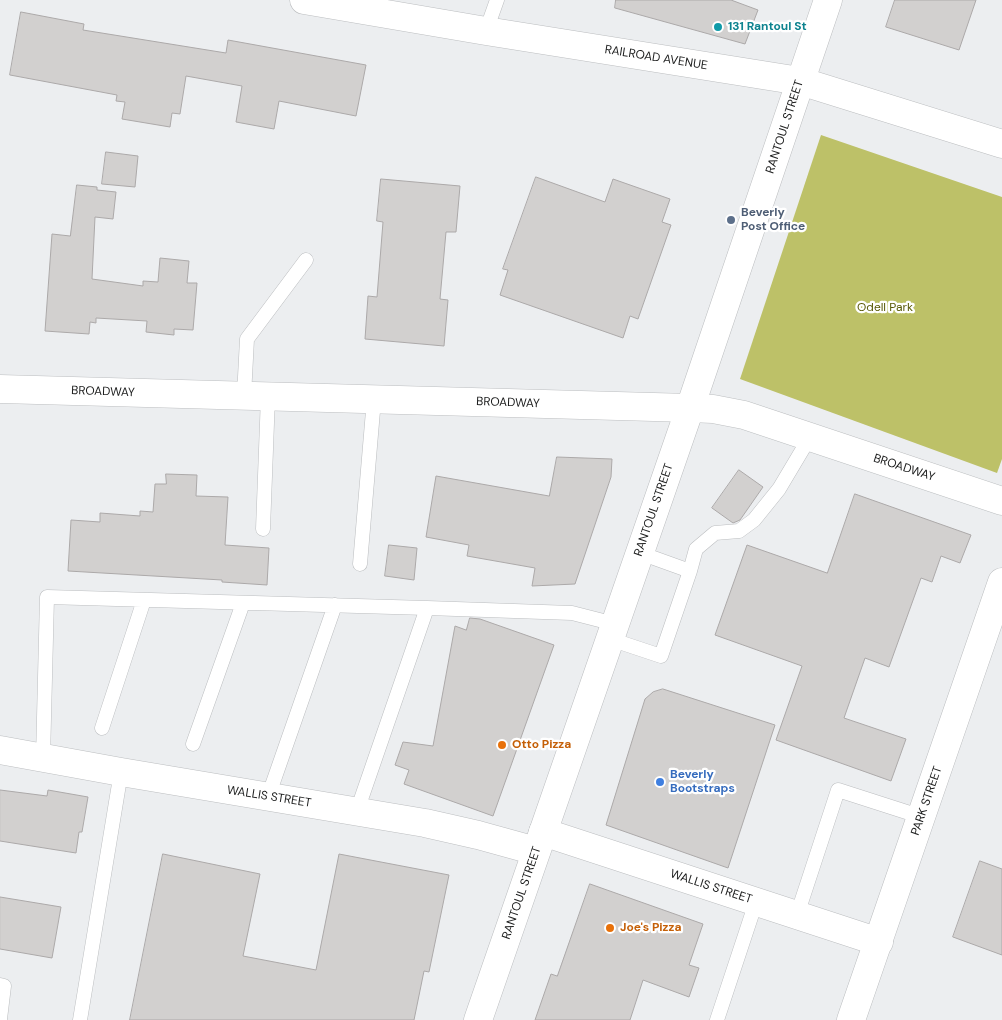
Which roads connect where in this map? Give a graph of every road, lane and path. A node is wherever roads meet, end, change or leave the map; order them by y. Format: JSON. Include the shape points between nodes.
{"nodes":[{"id":1,"x":304,"y":0,"type":"edge"},
{"id":2,"x":496,"y":0,"type":"edge"},
{"id":3,"x":828,"y":0,"type":"edge"},
{"id":4,"x":367,"y":5,"type":"edge"},
{"id":5,"x":486,"y":31,"type":"junction"},
{"id":6,"x":800,"y":81,"type":"junction"},
{"id":7,"x":1002,"y":144,"type":"edge"},
{"id":8,"x":306,"y":260,"type":"dead end"},
{"id":9,"x":0,"y":389,"type":"edge"},
{"id":10,"x":256,"y":396,"type":"junction"},
{"id":11,"x":374,"y":399,"type":"junction"},
{"id":12,"x":690,"y":408,"type":"junction"},
{"id":13,"x":810,"y":437,"type":"junction"},
{"id":14,"x":1002,"y":501,"type":"edge"},
{"id":15,"x":263,"y":529,"type":"dead end"},
{"id":16,"x":640,"y":553,"type":"junction"},
{"id":17,"x":360,"y":564,"type":"dead end"},
{"id":18,"x":690,"y":570,"type":"junction"},
{"id":19,"x":1002,"y":582,"type":"edge"},
{"id":20,"x":144,"y":600,"type":"junction"},
{"id":21,"x":243,"y":603,"type":"junction"},
{"id":22,"x":335,"y":605,"type":"junction"},
{"id":23,"x":427,"y":608,"type":"junction"},
{"id":24,"x":613,"y":631,"type":"junction"},
{"id":25,"x":102,"y":728,"type":"dead end"},
{"id":26,"x":193,"y":744,"type":"dead end"},
{"id":27,"x":0,"y":750,"type":"edge"},
{"id":28,"x":43,"y":758,"type":"junction"},
{"id":29,"x":122,"y":772,"type":"junction"},
{"id":30,"x":268,"y":797,"type":"junction"},
{"id":31,"x":358,"y":811,"type":"junction"},
{"id":32,"x":922,"y":817,"type":"junction"},
{"id":33,"x":540,"y":842,"type":"junction"},
{"id":34,"x":756,"y":902,"type":"junction"},
{"id":35,"x":797,"y":915,"type":"junction"},
{"id":36,"x":879,"y":942,"type":"junction"},
{"id":37,"x":0,"y":986,"type":"edge"},
{"id":38,"x":0,"y":1019,"type":"edge"},
{"id":39,"x":80,"y":1020,"type":"edge"},
{"id":40,"x":478,"y":1020,"type":"edge"},
{"id":41,"x":717,"y":1020,"type":"edge"},
{"id":42,"x":851,"y":1020,"type":"edge"}],
"edges":[{"from":1,"to":4,"type":"main road","name":"RAILROAD AVENUE"},
{"from":2,"to":5,"type":"lane"},
{"from":3,"to":6,"type":"main road","name":"RANTOUL STREET"},
{"from":4,"to":5,"type":"main road","name":"RAILROAD AVENUE"},
{"from":5,"to":6,"type":"main road","name":"RAILROAD AVENUE"},
{"from":6,"to":7,"type":"main road","name":"RAILROAD AVENUE"},
{"from":6,"to":12,"type":"main road","name":"RANTOUL STREET"},
{"from":8,"to":10,"type":"lane","via":[[247,339]]},
{"from":9,"to":10,"type":"main road","name":"BROADWAY"},
{"from":10,"to":11,"type":"main road","name":"BROADWAY"},
{"from":10,"to":15,"type":"lane"},
{"from":11,"to":12,"type":"main road","name":"BROADWAY"},
{"from":11,"to":17,"type":"lane"},
{"from":12,"to":13,"type":"main road","name":"BROADWAY","via":[[744,415]]},
{"from":12,"to":16,"type":"main road","name":"RANTOUL STREET"},
{"from":13,"to":14,"type":"main road","name":"BROADWAY"},
{"from":13,"to":18,"type":"lane","via":[[779,489],[754,520],[739,531],[715,533],[696,549]]},
{"from":16,"to":18,"type":"lane"},
{"from":16,"to":24,"type":"main road","name":"RANTOUL STREET"},
{"from":18,"to":24,"type":"lane","via":[[661,656]]},
{"from":19,"to":32,"type":"main road","name":"PARK STREET"},
{"from":20,"to":21,"type":"lane"},
{"from":20,"to":25,"type":"lane"},
{"from":20,"to":28,"type":"lane","via":[[47,597]]},
{"from":21,"to":22,"type":"lane"},
{"from":21,"to":26,"type":"lane"},
{"from":22,"to":23,"type":"lane"},
{"from":22,"to":30,"type":"lane"},
{"from":23,"to":24,"type":"lane","via":[[572,613]]},
{"from":23,"to":31,"type":"lane"},
{"from":24,"to":33,"type":"main road","name":"RANTOUL STREET"},
{"from":27,"to":28,"type":"main road","name":"WALLIS STREET"},
{"from":28,"to":29,"type":"main road","name":"WALLIS STREET"},
{"from":29,"to":30,"type":"main road","name":"WALLIS STREET"},
{"from":29,"to":39,"type":"lane"},
{"from":30,"to":31,"type":"main road","name":"WALLIS STREET"},
{"from":31,"to":33,"type":"main road","name":"WALLIS STREET","via":[[425,822],[485,837]]},
{"from":32,"to":35,"type":"lane","via":[[838,790]]},
{"from":32,"to":36,"type":"main road","name":"PARK STREET"},
{"from":33,"to":34,"type":"main road","name":"WALLIS STREET"},
{"from":33,"to":40,"type":"main road","name":"RANTOUL STREET"},
{"from":34,"to":35,"type":"main road","name":"WALLIS STREET"},
{"from":34,"to":41,"type":"lane"},
{"from":35,"to":36,"type":"main road","name":"WALLIS STREET"},
{"from":36,"to":42,"type":"main road","name":"PARK STREET"},
{"from":37,"to":38,"type":"lane","via":[[4,986]]}]}
